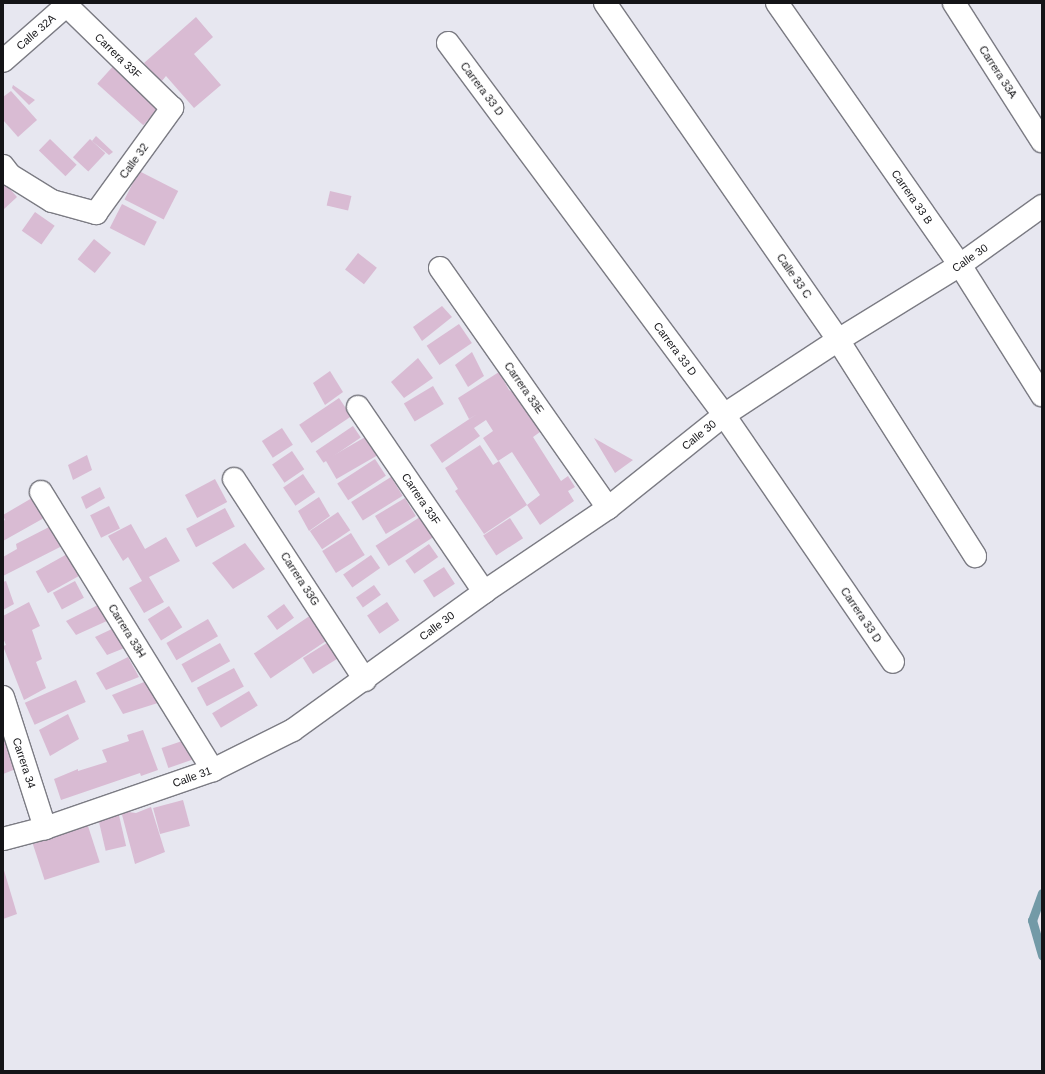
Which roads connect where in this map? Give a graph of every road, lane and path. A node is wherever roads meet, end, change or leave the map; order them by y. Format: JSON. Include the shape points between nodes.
{"nodes":[{"id":1,"x":777,"y":3,"type":"edge"},
{"id":2,"x":954,"y":3,"type":"edge"},
{"id":3,"x":66,"y":4,"type":"edge"},
{"id":4,"x":608,"y":4,"type":"edge"},
{"id":5,"x":448,"y":43,"type":"dead end"},
{"id":6,"x":3,"y":61,"type":"edge"},
{"id":7,"x":172,"y":108,"type":"joint"},
{"id":8,"x":1042,"y":141,"type":"edge"},
{"id":9,"x":3,"y":166,"type":"edge"},
{"id":10,"x":1042,"y":206,"type":"edge"},
{"id":11,"x":960,"y":266,"type":"junction"},
{"id":12,"x":440,"y":268,"type":"dead end"},
{"id":13,"x":838,"y":340,"type":"junction"},
{"id":14,"x":1042,"y":394,"type":"edge"},
{"id":15,"x":358,"y":407,"type":"dead end"},
{"id":16,"x":724,"y":415,"type":"junction"},
{"id":17,"x":234,"y":479,"type":"dead end"},
{"id":18,"x":41,"y":492,"type":"dead end"},
{"id":19,"x":608,"y":508,"type":"junction"},
{"id":20,"x":975,"y":556,"type":"dead end"},
{"id":21,"x":484,"y":592,"type":"junction"},
{"id":22,"x":893,"y":662,"type":"dead end"},
{"id":23,"x":365,"y":680,"type":"junction"},
{"id":24,"x":3,"y":697,"type":"edge"},
{"id":25,"x":213,"y":770,"type":"junction"},
{"id":26,"x":45,"y":828,"type":"junction"},
{"id":27,"x":3,"y":839,"type":"edge"}],
"edges":[{"from":1,"to":11,"type":"street","name":"Carrera 33 B"},
{"from":2,"to":8,"type":"street","name":"Carrera 33A"},
{"from":3,"to":6,"type":"street","name":"Calle 32A"},
{"from":3,"to":7,"type":"street","name":"Carrera 33F"},
{"from":4,"to":13,"type":"street","name":"Calle 33 C"},
{"from":5,"to":16,"type":"street","name":"Carrera 33 D"},
{"from":7,"to":9,"type":"street","name":"Calle 32","via":[[96,213],[52,201],[10,175]]},
{"from":10,"to":11,"type":"street","name":"Calle 30"},
{"from":11,"to":13,"type":"street","name":"Calle 30"},
{"from":11,"to":14,"type":"street","name":"Carrera 33 B"},
{"from":12,"to":19,"type":"street","name":"Carrera 33E"},
{"from":13,"to":16,"type":"street","name":"Calle 30"},
{"from":13,"to":20,"type":"street","name":"Calle 33 C"},
{"from":15,"to":21,"type":"street","name":"Carrera 33F"},
{"from":16,"to":19,"type":"street","name":"Calle 30"},
{"from":16,"to":22,"type":"street","name":"Carrera 33 D"},
{"from":17,"to":23,"type":"street","name":"Carrera 33G"},
{"from":18,"to":25,"type":"street","name":"Carrera 33H"},
{"from":19,"to":21,"type":"street","name":"Calle 30"},
{"from":21,"to":23,"type":"street","name":"Calle 30"},
{"from":23,"to":25,"type":"street","name":"Calle 31","via":[[293,730]]},
{"from":24,"to":26,"type":"street","name":"Carrera 34"},
{"from":25,"to":26,"type":"street","name":"Calle 31"},
{"from":26,"to":27,"type":"street","name":"Calle 31"}]}
